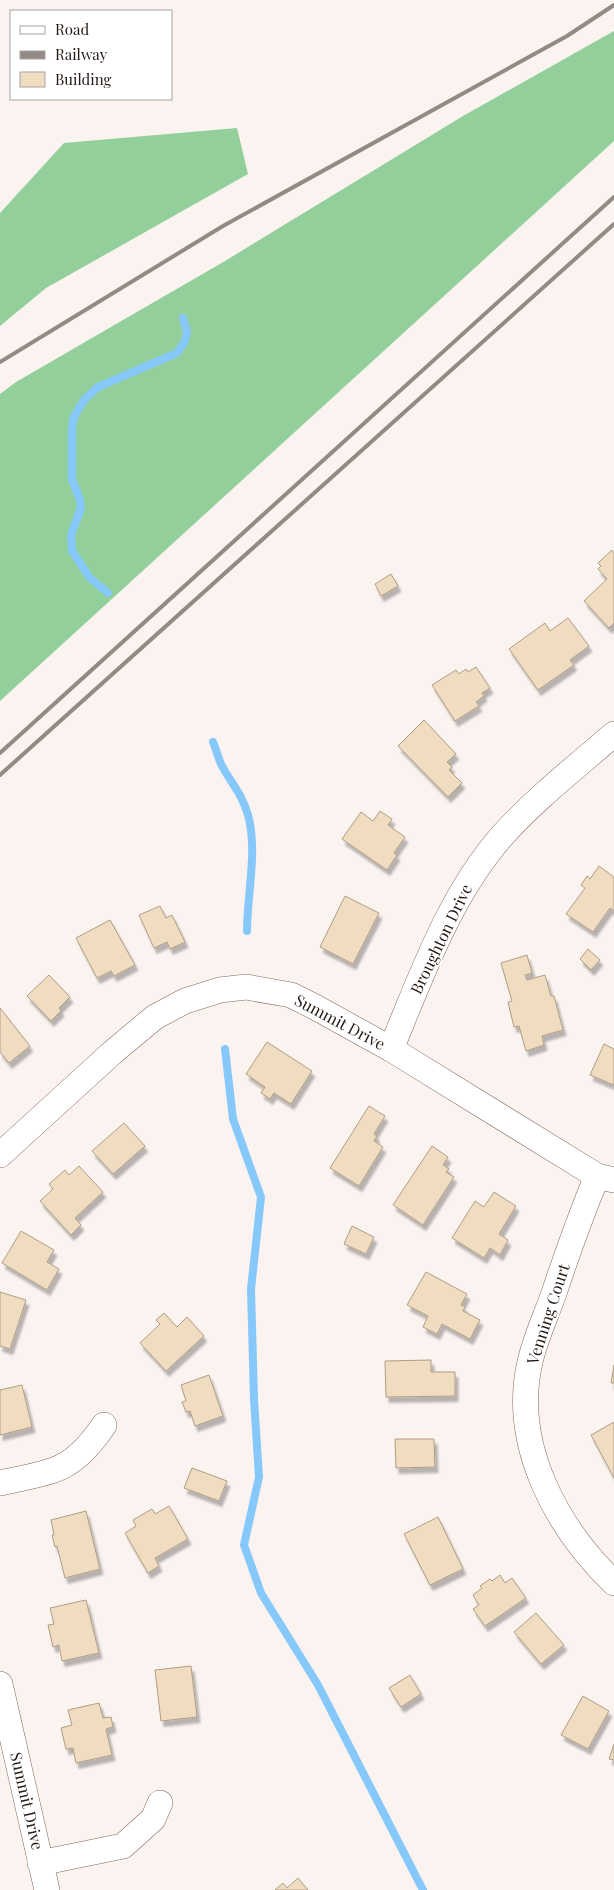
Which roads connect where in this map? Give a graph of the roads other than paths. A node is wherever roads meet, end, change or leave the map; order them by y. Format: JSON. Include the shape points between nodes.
{"nodes":[{"id":1,"x":614,"y":734,"type":"edge"},
{"id":2,"x":391,"y":1049,"type":"junction"},
{"id":3,"x":0,"y":1155,"type":"edge"},
{"id":4,"x":605,"y":1178,"type":"edge"},
{"id":5,"x":104,"y":1425,"type":"dead end"},
{"id":6,"x":0,"y":1483,"type":"edge"},
{"id":7,"x":614,"y":1583,"type":"edge"},
{"id":8,"x":0,"y":1684,"type":"edge"},
{"id":9,"x":160,"y":1803,"type":"dead end"},
{"id":10,"x":40,"y":1863,"type":"junction"},
{"id":11,"x":47,"y":1890,"type":"edge"}],
"edges":[{"from":1,"to":2,"type":"street","name":"Broughton Drive","via":[[544,794],[501,837],[474,872],[451,912]]},
{"from":2,"to":3,"type":"street","name":"Summit Drive","via":[[291,995],[246,987],[220,990],[185,1001],[155,1017]]},
{"from":2,"to":4,"type":"street","name":"Summit Drive"},
{"from":4,"to":7,"type":"street","name":"Venning Court","via":[[579,1221],[530,1362],[526,1400],[527,1424],[540,1478],[579,1543]]},
{"from":5,"to":6,"type":"street","via":[[95,1440],[79,1455],[56,1470]]},
{"from":8,"to":10,"type":"street","name":"Summit Drive"},
{"from":9,"to":10,"type":"street","via":[[153,1819],[123,1846]]},
{"from":10,"to":11,"type":"street","name":"Summit Drive"}]}
